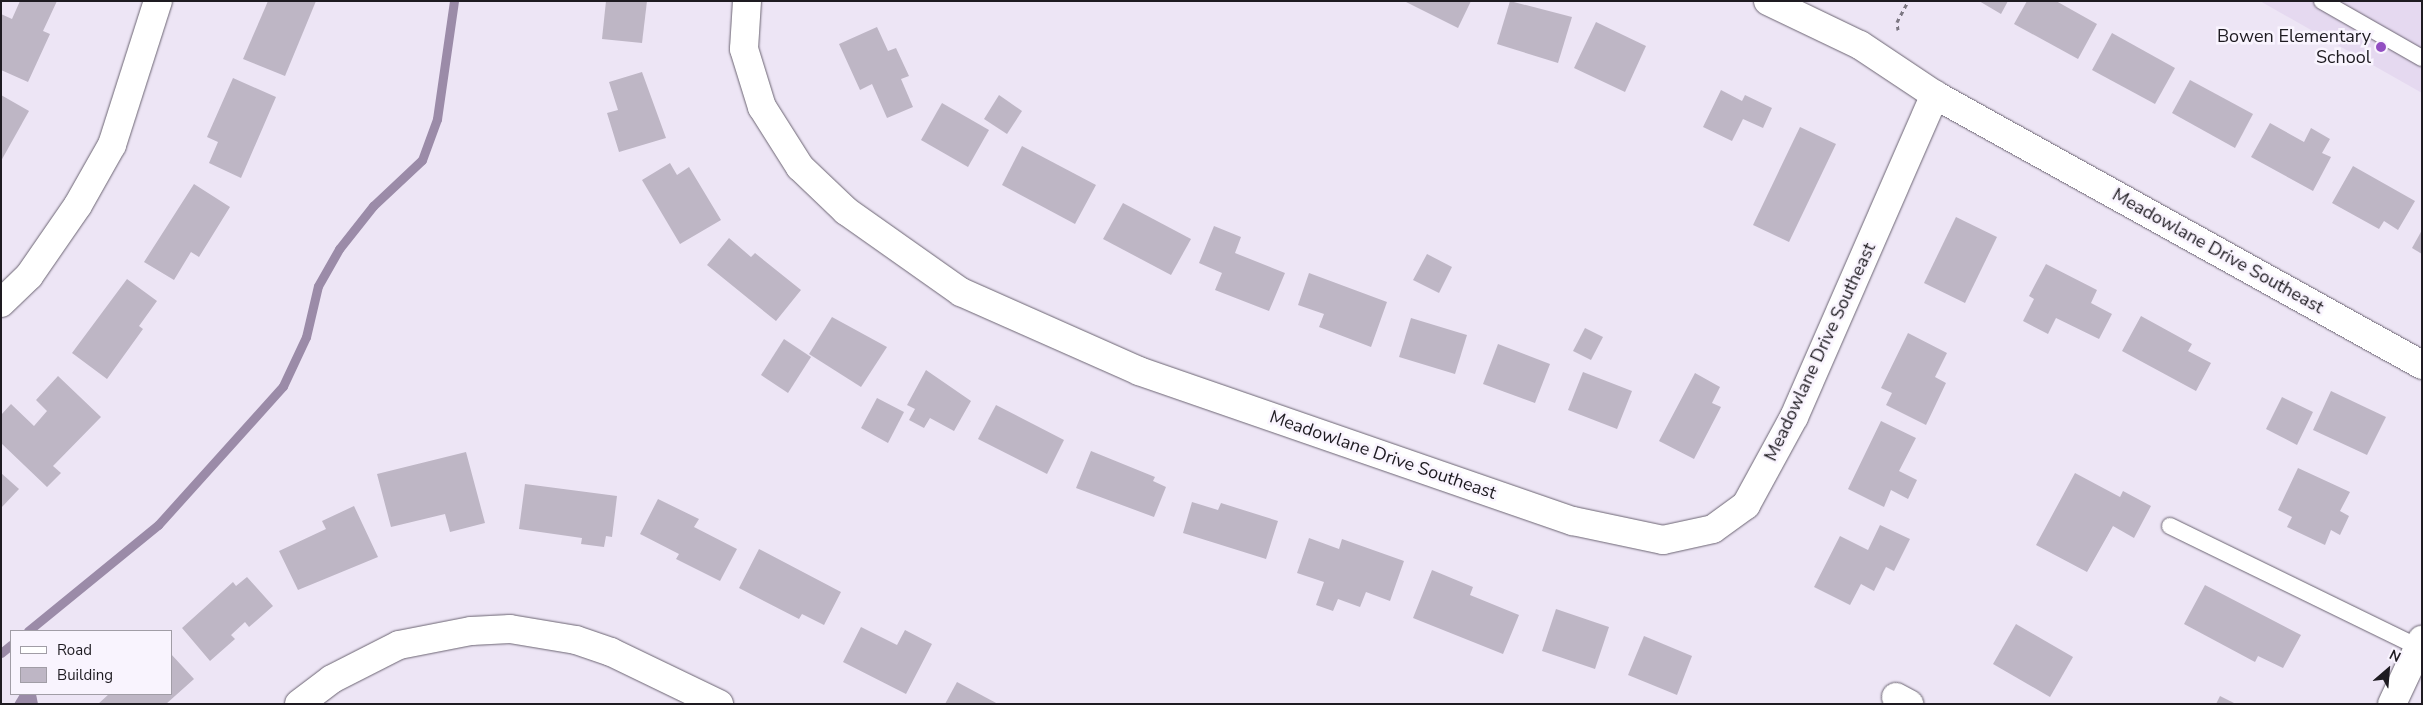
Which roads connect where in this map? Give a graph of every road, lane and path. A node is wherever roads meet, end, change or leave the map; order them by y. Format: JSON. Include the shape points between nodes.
{"nodes":[{"id":1,"x":158,"y":1,"type":"edge"},
{"id":2,"x":747,"y":1,"type":"edge"},
{"id":3,"x":1768,"y":1,"type":"edge"},
{"id":4,"x":1908,"y":1,"type":"edge"},
{"id":5,"x":2322,"y":1,"type":"edge"},
{"id":6,"x":1898,"y":30,"type":"dead end"},
{"id":7,"x":2422,"y":58,"type":"edge"},
{"id":8,"x":1935,"y":95,"type":"junction"},
{"id":9,"x":1,"y":303,"type":"edge"},
{"id":10,"x":2422,"y":365,"type":"edge"},
{"id":11,"x":2170,"y":526,"type":"dead end"},
{"id":12,"x":2420,"y":643,"type":"edge"},
{"id":13,"x":299,"y":704,"type":"edge"},
{"id":14,"x":719,"y":704,"type":"edge"},
{"id":15,"x":2392,"y":704,"type":"edge"}],
"edges":[{"from":1,"to":9,"type":"street","via":[[112,145],[78,205],[40,260]]},
{"from":2,"to":8,"type":"street","name":"Meadowlane Drive Southeast","via":[[744,49],[762,107],[800,167],[846,211],[961,292],[1139,371],[1573,521],[1663,540],[1713,529],[1746,505],[1794,417]]},
{"from":3,"to":8,"type":"street","name":"Meadowlane Drive Southeast","via":[[1860,45]]},
{"from":4,"to":6,"type":"path","via":[[1897,22]]},
{"from":5,"to":7,"type":"lane"},
{"from":8,"to":10,"type":"street","name":"Meadowlane Drive Southeast"},
{"from":11,"to":12,"type":"lane"},
{"from":12,"to":15,"type":"street"},
{"from":13,"to":14,"type":"street","via":[[332,679],[386,650],[471,631],[510,629],[576,640],[611,652]]}]}
